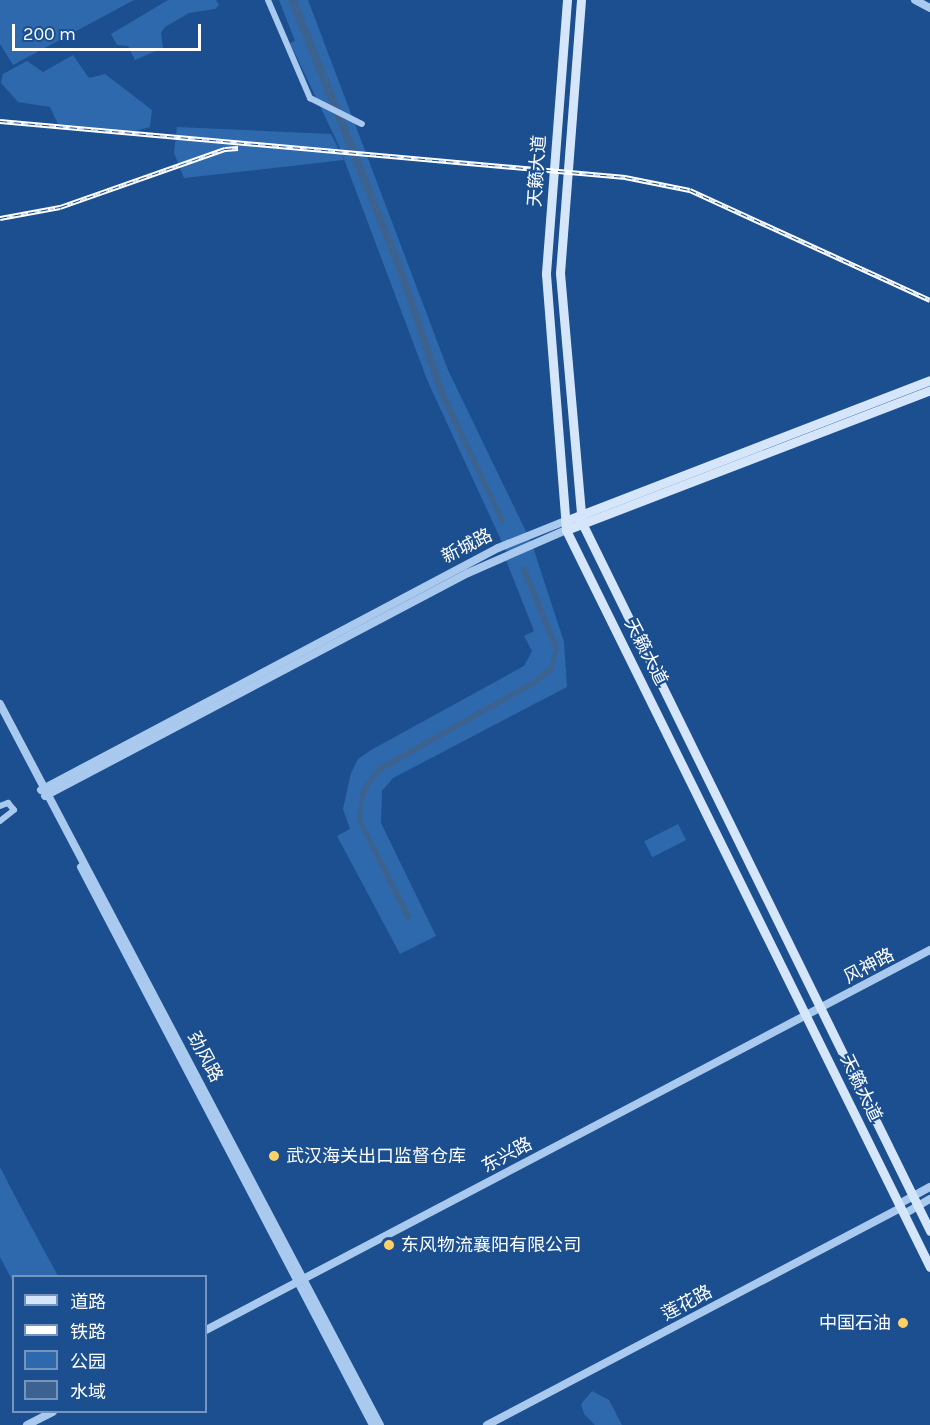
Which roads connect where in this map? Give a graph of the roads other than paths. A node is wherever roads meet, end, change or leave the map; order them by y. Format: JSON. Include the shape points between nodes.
{"nodes":[{"id":1,"x":268,"y":0,"type":"edge"},
{"id":2,"x":567,"y":0,"type":"edge"},
{"id":3,"x":581,"y":0,"type":"edge"},
{"id":4,"x":915,"y":0,"type":"edge"},
{"id":5,"x":930,"y":8,"type":"edge"},
{"id":6,"x":362,"y":124,"type":"dead end"},
{"id":7,"x":930,"y":380,"type":"edge"},
{"id":8,"x":930,"y":390,"type":"edge"},
{"id":9,"x":582,"y":518,"type":"junction"},
{"id":10,"x":565,"y":526,"type":"junction"},
{"id":11,"x":0,"y":704,"type":"edge"},
{"id":12,"x":0,"y":715,"type":"edge"},
{"id":13,"x":44,"y":792,"type":"junction"},
{"id":14,"x":0,"y":806,"type":"edge"},
{"id":15,"x":0,"y":821,"type":"edge"},
{"id":16,"x":930,"y":950,"type":"edge"},
{"id":17,"x":822,"y":1007,"type":"junction"},
{"id":18,"x":806,"y":1014,"type":"junction"},
{"id":19,"x":930,"y":1187,"type":"edge"},
{"id":20,"x":913,"y":1196,"type":"junction"},
{"id":21,"x":930,"y":1199,"type":"edge"},
{"id":22,"x":918,"y":1206,"type":"junction"},
{"id":23,"x":902,"y":1209,"type":"junction"},
{"id":24,"x":930,"y":1231,"type":"edge"},
{"id":25,"x":930,"y":1267,"type":"edge"},
{"id":26,"x":303,"y":1279,"type":"junction"},
{"id":27,"x":207,"y":1329,"type":"edge"},
{"id":28,"x":50,"y":1413,"type":"edge"},
{"id":29,"x":27,"y":1425,"type":"edge"},
{"id":30,"x":373,"y":1425,"type":"edge"},
{"id":31,"x":380,"y":1425,"type":"edge"},
{"id":32,"x":487,"y":1425,"type":"edge"}],
"edges":[{"from":1,"to":6,"type":"street","via":[[310,98]]},
{"from":2,"to":10,"type":"main road","name":"天籁大道","via":[[546,274]]},
{"from":3,"to":9,"type":"main road","name":"天籁大道","via":[[560,273]]},
{"from":4,"to":5,"type":"street"},
{"from":7,"to":9,"type":"main road","name":"新城路"},
{"from":8,"to":9,"type":"main road","name":"新城路"},
{"from":9,"to":10,"type":"main road","name":"新城路"},
{"from":9,"to":17,"type":"main road","name":"天籁大道"},
{"from":10,"to":13,"type":"street","name":"新城路","via":[[498,548]]},
{"from":10,"to":18,"type":"main road","name":"天籁大道"},
{"from":11,"to":13,"type":"street","name":"劲风路"},
{"from":12,"to":13,"type":"street","name":"劲风路"},
{"from":13,"to":26,"type":"street","name":"劲风路"},
{"from":14,"to":15,"type":"street","via":[[8,803],[14,810]]},
{"from":16,"to":17,"type":"street","name":"风神路"},
{"from":17,"to":18,"type":"street","name":"东兴路"},
{"from":17,"to":20,"type":"main road","name":"天籁大道"},
{"from":18,"to":23,"type":"main road","name":"天籁大道"},
{"from":18,"to":26,"type":"street","name":"东兴路"},
{"from":19,"to":20,"type":"street","name":"莲花路"},
{"from":20,"to":22,"type":"main road","name":"天籁大道"},
{"from":20,"to":23,"type":"street","name":"莲花路"},
{"from":21,"to":22,"type":"street","name":"莲花路"},
{"from":22,"to":23,"type":"street","name":"莲花路"},
{"from":22,"to":24,"type":"main road","name":"天籁大道"},
{"from":23,"to":25,"type":"main road","name":"天籁大道"},
{"from":23,"to":32,"type":"street","name":"莲花路"},
{"from":26,"to":27,"type":"street","name":"东兴路"},
{"from":26,"to":30,"type":"street","name":"劲风路"},
{"from":26,"to":31,"type":"street","name":"劲风路"},
{"from":28,"to":29,"type":"street"}]}
